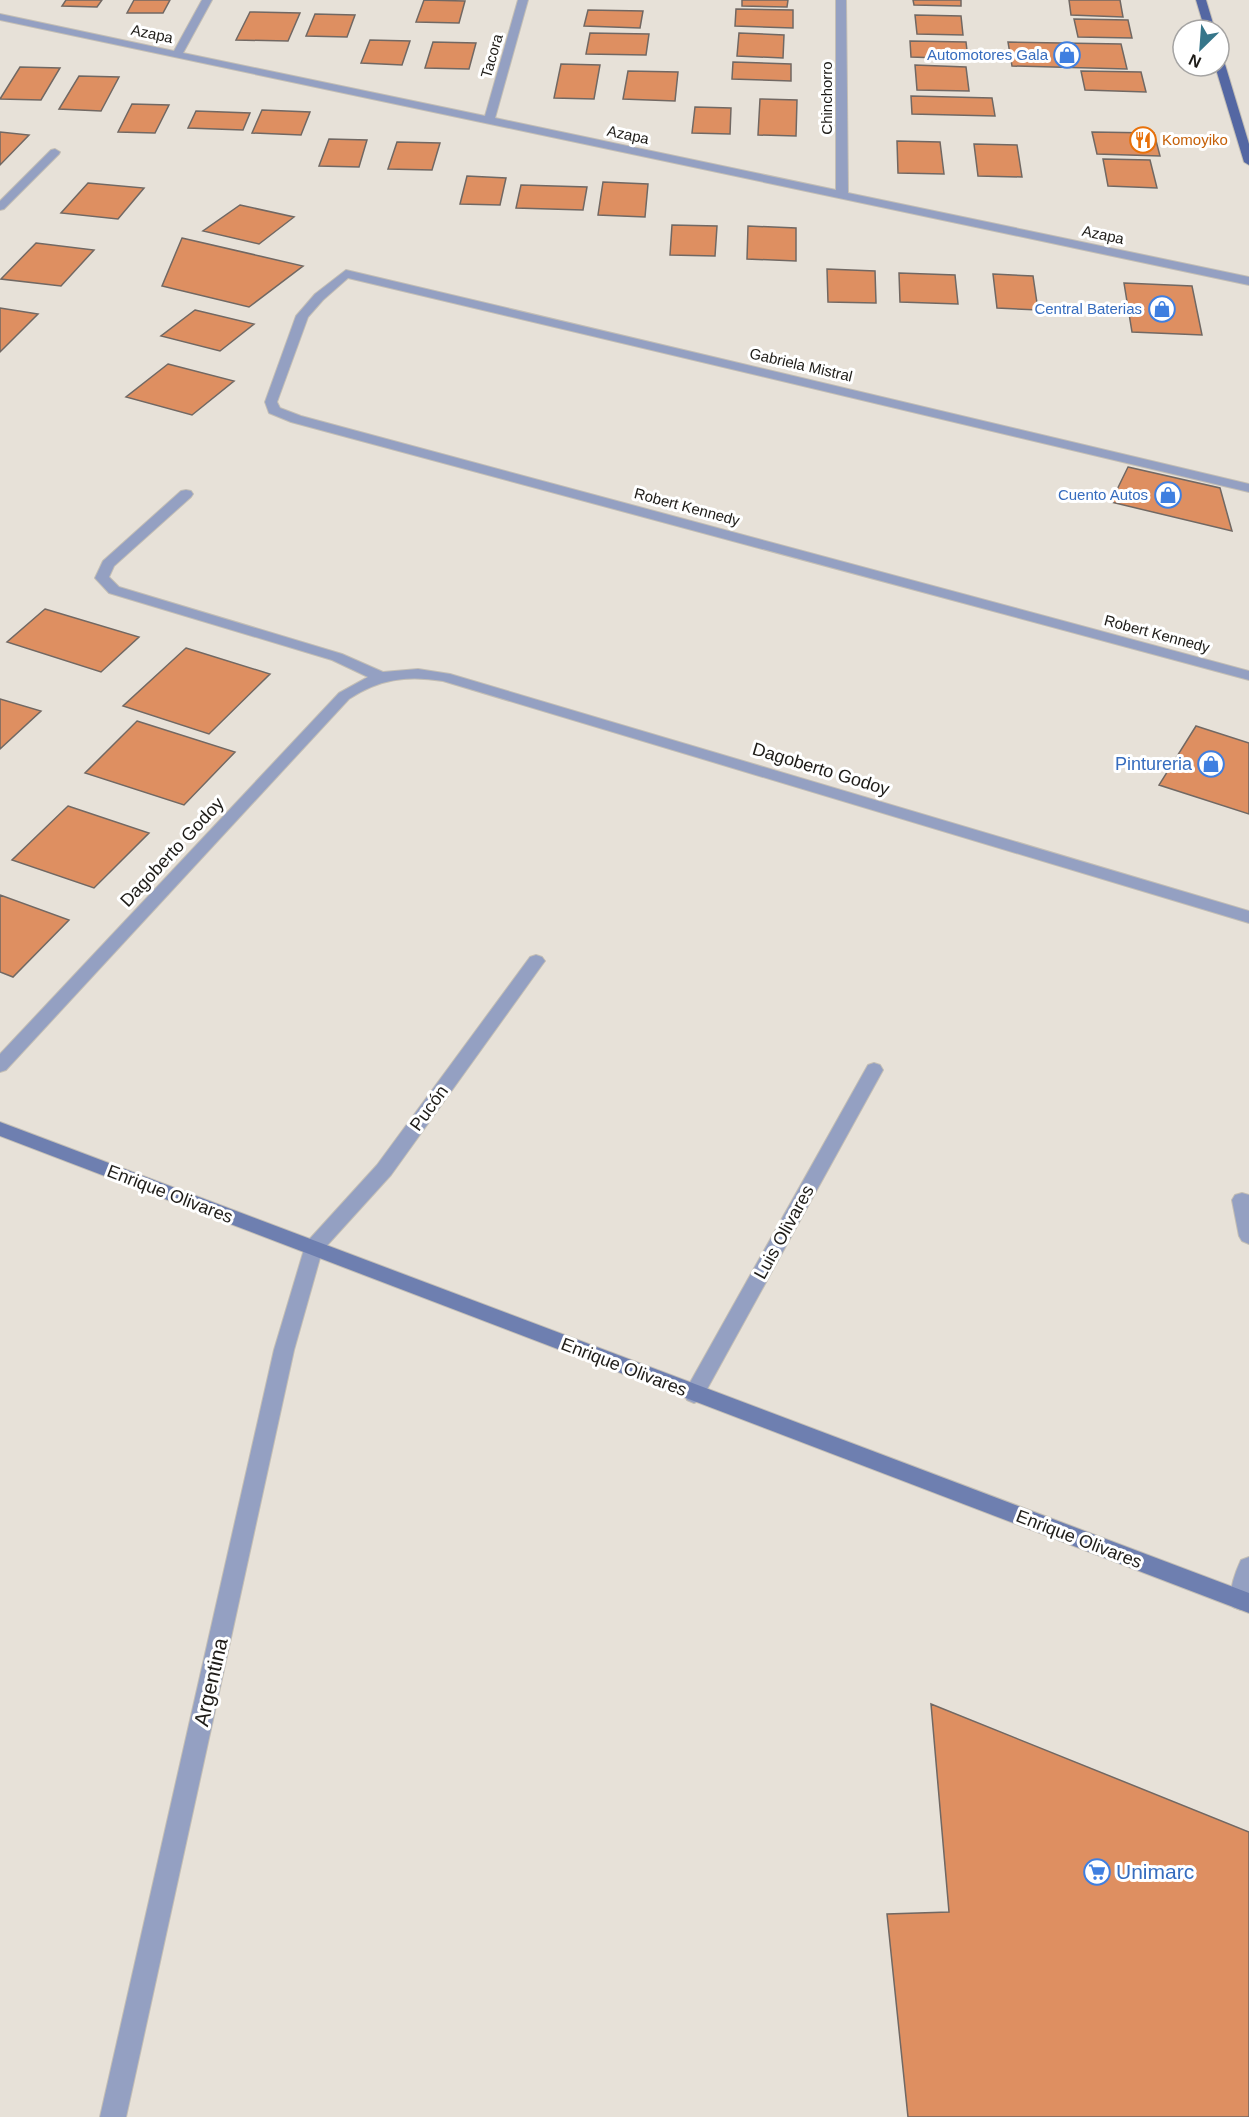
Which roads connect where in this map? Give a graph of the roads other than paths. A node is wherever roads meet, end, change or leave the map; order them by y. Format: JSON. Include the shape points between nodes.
{"nodes":[{"id":1,"x":207,"y":0,"type":"edge"},
{"id":2,"x":523,"y":0,"type":"edge"},
{"id":3,"x":841,"y":0,"type":"edge"},
{"id":4,"x":1201,"y":0,"type":"edge"},
{"id":5,"x":0,"y":16,"type":"edge"},
{"id":6,"x":1206,"y":18,"type":"edge"},
{"id":7,"x":177,"y":54,"type":"junction"},
{"id":8,"x":1224,"y":78,"type":"edge"},
{"id":9,"x":489,"y":120,"type":"junction"},
{"id":10,"x":55,"y":152,"type":"dead end"},
{"id":11,"x":1249,"y":162,"type":"edge"},
{"id":12,"x":842,"y":196,"type":"junction"},
{"id":13,"x":0,"y":207,"type":"edge"},
{"id":14,"x":346,"y":274,"type":"joint"},
{"id":15,"x":1249,"y":281,"type":"edge"},
{"id":16,"x":1249,"y":488,"type":"edge"},
{"id":17,"x":186,"y":494,"type":"dead end"},
{"id":18,"x":380,"y":676,"type":"junction"},
{"id":19,"x":1249,"y":676,"type":"edge"},
{"id":20,"x":1249,"y":917,"type":"edge"},
{"id":21,"x":536,"y":961,"type":"dead end"},
{"id":22,"x":0,"y":1065,"type":"edge"},
{"id":23,"x":874,"y":1070,"type":"dead end"},
{"id":24,"x":0,"y":1129,"type":"edge"},
{"id":25,"x":1242,"y":1200,"type":"dead end"},
{"id":26,"x":1249,"y":1236,"type":"edge"},
{"id":27,"x":313,"y":1248,"type":"junction"},
{"id":28,"x":694,"y":1394,"type":"junction"},
{"id":29,"x":1249,"y":1567,"type":"edge"},
{"id":30,"x":1245,"y":1601,"type":"edge"},
{"id":31,"x":113,"y":2117,"type":"edge"}],
"edges":[{"from":1,"to":7,"type":"street"},
{"from":2,"to":9,"type":"street","name":"Tacora"},
{"from":3,"to":12,"type":"street","name":"Chinchorro"},
{"from":4,"to":6,"type":"main road"},
{"from":5,"to":7,"type":"street","name":"Azapa"},
{"from":7,"to":9,"type":"street","name":"Azapa"},
{"from":8,"to":11,"type":"main road"},
{"from":9,"to":12,"type":"street","name":"Azapa"},
{"from":10,"to":13,"type":"street"},
{"from":12,"to":15,"type":"street","name":"Azapa"},
{"from":14,"to":16,"type":"street","name":"Gabriela Mistral"},
{"from":14,"to":19,"type":"street","name":"Robert Kennedy","via":[[309,306],[297,328],[271,402],[274,410],[284,415]]},
{"from":17,"to":18,"type":"street","via":[[108,564],[102,578],[106,584],[114,590],[337,657]]},
{"from":18,"to":20,"type":"street","name":"Dagoberto Godoy","via":[[424,672],[446,677]]},
{"from":18,"to":22,"type":"street","name":"Dagoberto Godoy","via":[[359,684],[344,696]]},
{"from":21,"to":27,"type":"street","name":"Pucón","via":[[384,1170]]},
{"from":23,"to":28,"type":"street","name":"Luis Olivares"},
{"from":24,"to":27,"type":"main road","name":"Enrique Olivares"},
{"from":25,"to":26,"type":"street"},
{"from":27,"to":28,"type":"main road","name":"Enrique Olivares"},
{"from":27,"to":31,"type":"street","name":"Argentina","via":[[284,1350]]},
{"from":28,"to":30,"type":"main road","name":"Enrique Olivares"},
{"from":29,"to":30,"type":"street"}]}
